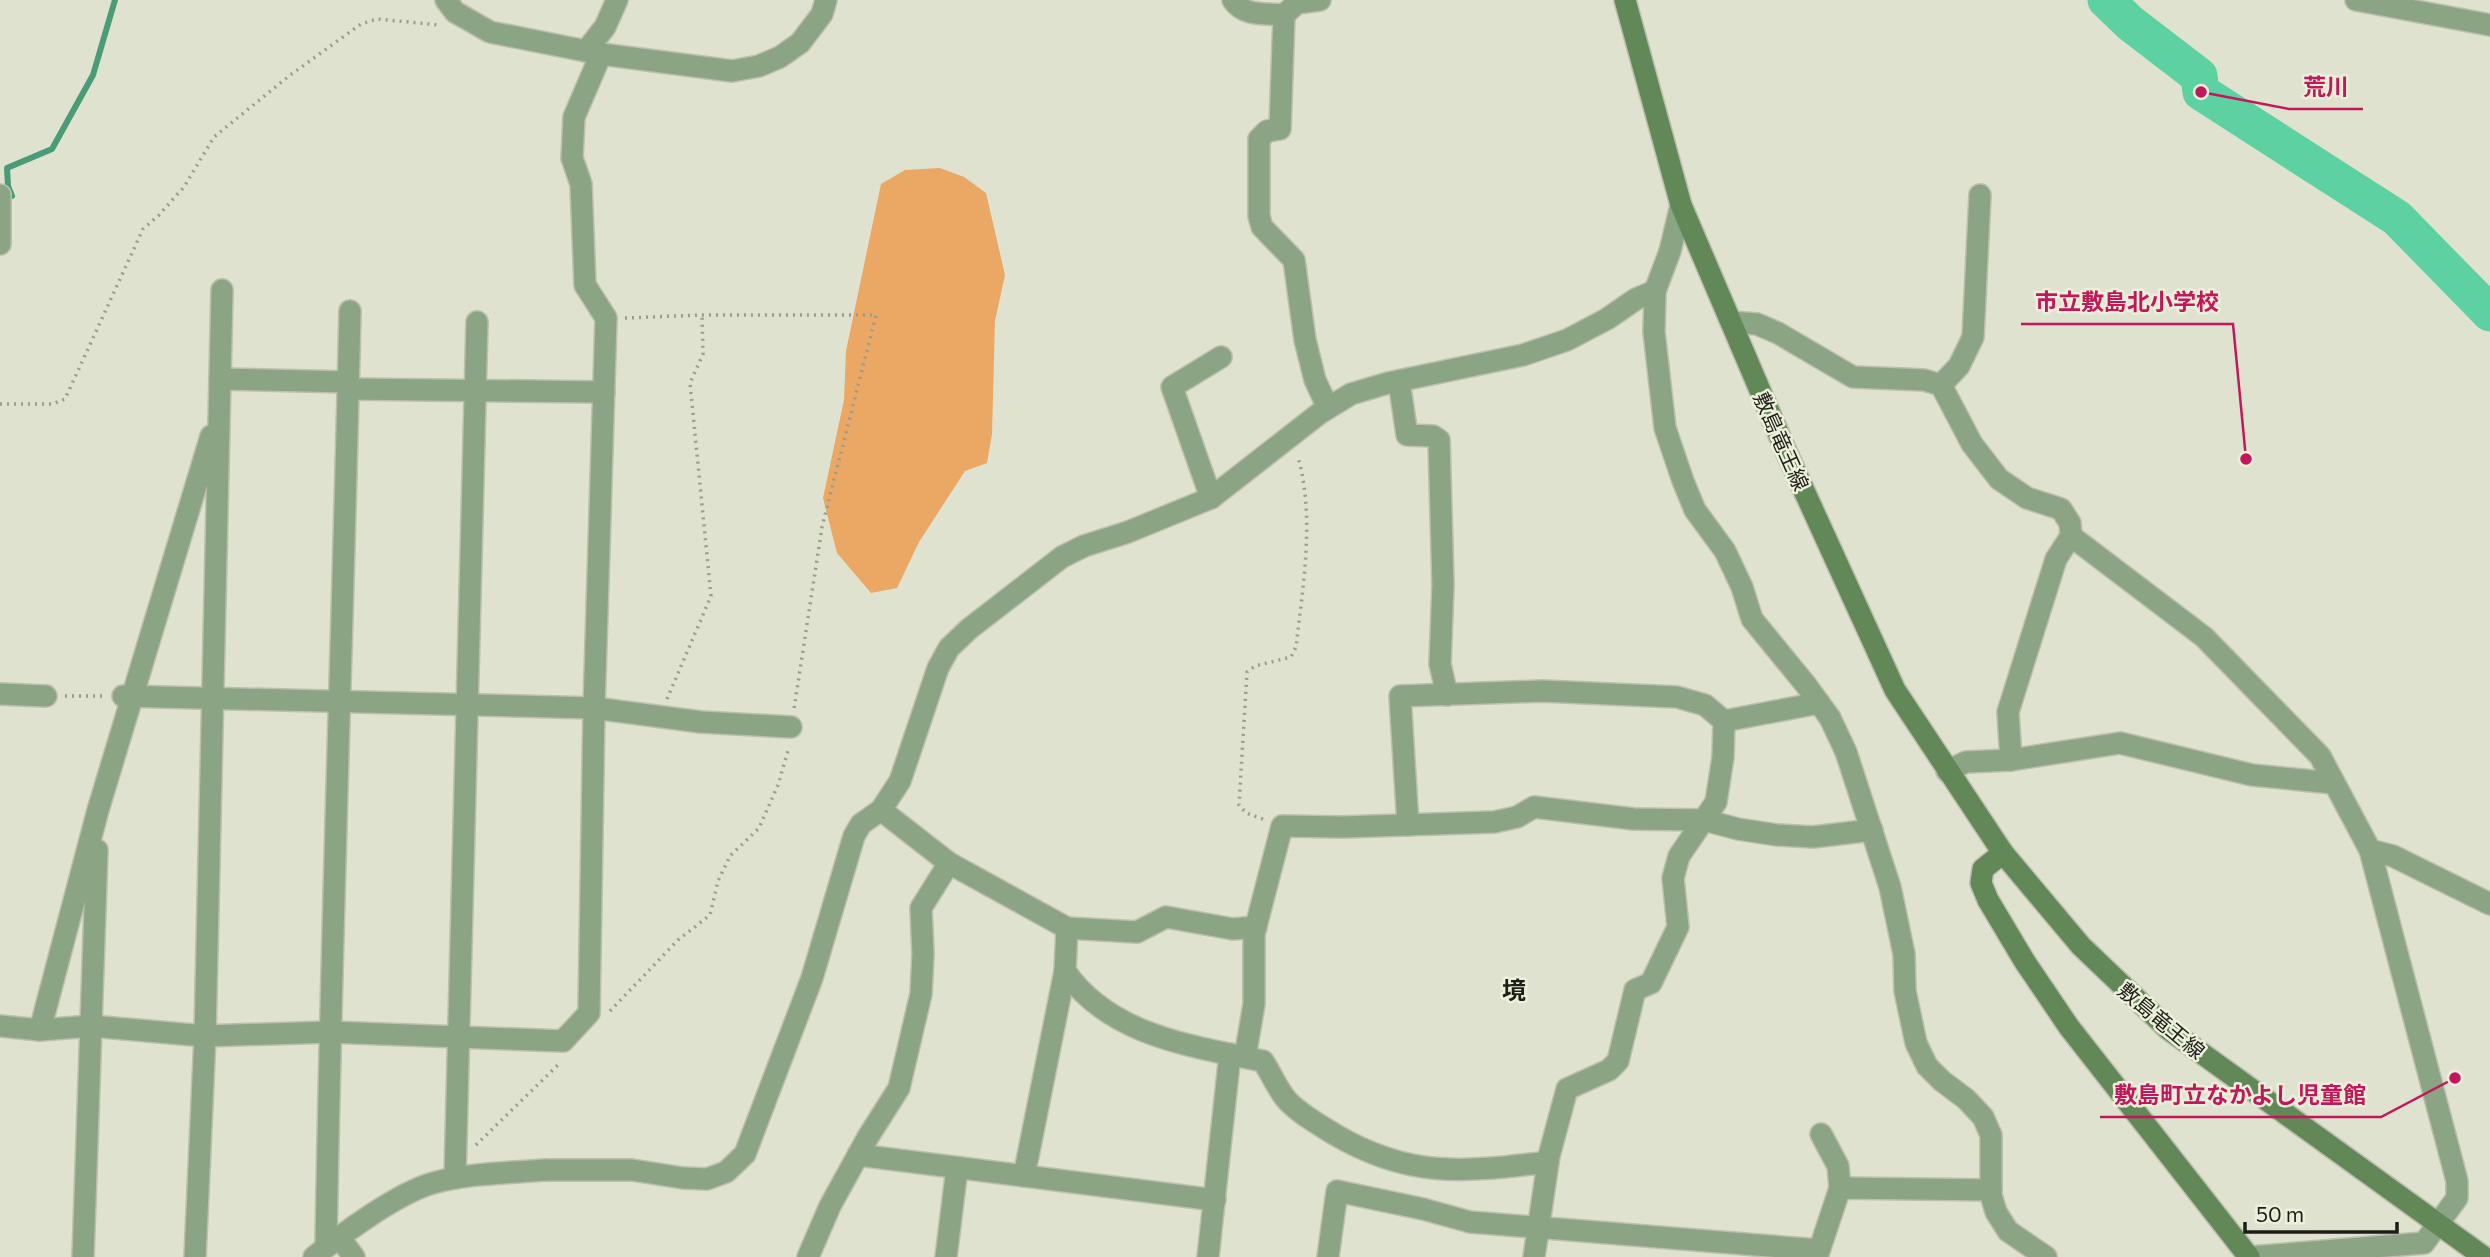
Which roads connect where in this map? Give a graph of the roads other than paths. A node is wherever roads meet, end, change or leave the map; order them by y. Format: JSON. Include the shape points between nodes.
{"nodes":[{"id":1,"x":446,"y":0,"type":"edge"},
{"id":2,"x":617,"y":0,"type":"edge"},
{"id":3,"x":826,"y":0,"type":"edge"},
{"id":4,"x":1233,"y":0,"type":"edge"},
{"id":5,"x":1320,"y":0,"type":"edge"},
{"id":6,"x":1625,"y":0,"type":"edge"},
{"id":7,"x":2356,"y":0,"type":"edge"},
{"id":8,"x":2396,"y":3,"type":"edge"},
{"id":9,"x":1284,"y":15,"type":"junction"},
{"id":10,"x":2490,"y":25,"type":"edge"},
{"id":11,"x":594,"y":52,"type":"junction"},
{"id":12,"x":0,"y":195,"type":"edge"},
{"id":13,"x":1980,"y":195,"type":"dead end"},
{"id":14,"x":1681,"y":205,"type":"junction"},
{"id":15,"x":0,"y":244,"type":"edge"},
{"id":16,"x":222,"y":290,"type":"dead end"},
{"id":17,"x":1655,"y":291,"type":"junction"},
{"id":18,"x":350,"y":311,"type":"dead end"},
{"id":19,"x":477,"y":322,"type":"dead end"},
{"id":20,"x":1731,"y":322,"type":"junction"},
{"id":21,"x":1221,"y":357,"type":"dead end"},
{"id":22,"x":220,"y":379,"type":"junction"},
{"id":23,"x":1399,"y":381,"type":"junction"},
{"id":24,"x":1941,"y":384,"type":"junction"},
{"id":25,"x":348,"y":385,"type":"junction"},
{"id":26,"x":475,"y":391,"type":"junction"},
{"id":27,"x":604,"y":392,"type":"junction"},
{"id":28,"x":1328,"y":408,"type":"junction"},
{"id":29,"x":219,"y":409,"type":"junction"},
{"id":30,"x":1211,"y":498,"type":"junction"},
{"id":31,"x":2071,"y":536,"type":"junction"},
{"id":32,"x":0,"y":694,"type":"edge"},
{"id":33,"x":1447,"y":695,"type":"junction"},
{"id":34,"x":46,"y":696,"type":"road end"},
{"id":35,"x":128,"y":696,"type":"junction"},
{"id":36,"x":212,"y":697,"type":"junction"},
{"id":37,"x":341,"y":701,"type":"junction"},
{"id":38,"x":1819,"y":703,"type":"junction"},
{"id":39,"x":466,"y":704,"type":"junction"},
{"id":40,"x":594,"y":708,"type":"junction"},
{"id":41,"x":1724,"y":721,"type":"junction"},
{"id":42,"x":791,"y":727,"type":"road end"},
{"id":43,"x":2011,"y":760,"type":"junction"},
{"id":44,"x":1947,"y":771,"type":"junction"},
{"id":45,"x":2333,"y":783,"type":"junction"},
{"id":46,"x":99,"y":810,"type":"junction"},
{"id":47,"x":881,"y":810,"type":"junction"},
{"id":48,"x":1704,"y":820,"type":"junction"},
{"id":49,"x":1408,"y":825,"type":"junction"},
{"id":50,"x":1872,"y":830,"type":"junction"},
{"id":51,"x":2370,"y":850,"type":"junction"},
{"id":52,"x":2003,"y":853,"type":"junction"},
{"id":53,"x":949,"y":863,"type":"junction"},
{"id":54,"x":2490,"y":904,"type":"edge"},
{"id":55,"x":1256,"y":927,"type":"junction"},
{"id":56,"x":1067,"y":929,"type":"junction"},
{"id":57,"x":1065,"y":971,"type":"junction"},
{"id":58,"x":0,"y":1026,"type":"edge"},
{"id":59,"x":91,"y":1026,"type":"junction"},
{"id":60,"x":40,"y":1030,"type":"junction"},
{"id":61,"x":330,"y":1032,"type":"junction"},
{"id":62,"x":205,"y":1036,"type":"junction"},
{"id":63,"x":458,"y":1037,"type":"junction"},
{"id":64,"x":1237,"y":1056,"type":"junction"},
{"id":65,"x":1821,"y":1134,"type":"dead end"},
{"id":66,"x":858,"y":1155,"type":"junction"},
{"id":67,"x":1548,"y":1162,"type":"junction"},
{"id":68,"x":957,"y":1168,"type":"junction"},
{"id":69,"x":455,"y":1172,"type":"junction"},
{"id":70,"x":1024,"y":1176,"type":"junction"},
{"id":71,"x":1840,"y":1188,"type":"junction"},
{"id":72,"x":1991,"y":1190,"type":"junction"},
{"id":73,"x":1215,"y":1200,"type":"junction"},
{"id":74,"x":2439,"y":1224,"type":"junction"},
{"id":75,"x":1538,"y":1227,"type":"junction"},
{"id":76,"x":327,"y":1247,"type":"edge"},
{"id":77,"x":1669,"y":1247,"type":"edge"},
{"id":78,"x":1818,"y":1253,"type":"edge"},
{"id":79,"x":83,"y":1257,"type":"edge"},
{"id":80,"x":195,"y":1257,"type":"edge"},
{"id":81,"x":354,"y":1257,"type":"edge"},
{"id":82,"x":807,"y":1257,"type":"edge"},
{"id":83,"x":946,"y":1257,"type":"edge"},
{"id":84,"x":1208,"y":1257,"type":"edge"},
{"id":85,"x":1328,"y":1257,"type":"edge"},
{"id":86,"x":1534,"y":1257,"type":"edge"},
{"id":87,"x":2046,"y":1257,"type":"edge"},
{"id":88,"x":2249,"y":1257,"type":"edge"},
{"id":89,"x":2484,"y":1257,"type":"edge"}],
"edges":[{"from":1,"to":11,"type":"street","via":[[455,12],[489,32]]},
{"from":2,"to":11,"type":"street"},
{"from":3,"to":11,"type":"street","via":[[822,14],[800,43],[759,66],[733,71]]},
{"from":4,"to":9,"type":"street","via":[[1246,12]]},
{"from":5,"to":9,"type":"street","via":[[1297,3]]},
{"from":6,"to":14,"type":"main road","name":"敷島竜王線"},
{"from":7,"to":8,"type":"street"},
{"from":8,"to":10,"type":"street"},
{"from":9,"to":28,"type":"street","via":[[1280,129],[1267,131],[1258,139],[1259,216],[1262,227],[1294,260],[1305,340]]},
{"from":11,"to":27,"type":"street","via":[[574,117],[572,158],[581,184],[585,285],[606,318]]},
{"from":12,"to":15,"type":"street"},
{"from":13,"to":24,"type":"street","via":[[1973,337],[1959,366]]},
{"from":14,"to":17,"type":"street"},
{"from":14,"to":20,"type":"main road","name":"敷島竜王線"},
{"from":16,"to":22,"type":"street"},
{"from":17,"to":23,"type":"street","via":[[1567,340],[1523,355]]},
{"from":17,"to":38,"type":"street","via":[[1654,332],[1664,417],[1683,481],[1695,510],[1726,551],[1752,619]]},
{"from":18,"to":25,"type":"street"},
{"from":19,"to":26,"type":"street"},
{"from":20,"to":24,"type":"street","via":[[1757,324],[1778,333],[1853,377]]},
{"from":20,"to":44,"type":"main road","name":"敷島竜王線","via":[[1895,690]]},
{"from":21,"to":30,"type":"street","via":[[1171,387]]},
{"from":22,"to":25,"type":"street"},
{"from":22,"to":29,"type":"street"},
{"from":23,"to":28,"type":"street","via":[[1352,394]]},
{"from":23,"to":33,"type":"street","via":[[1407,435],[1439,440],[1440,664]]},
{"from":24,"to":31,"type":"street","via":[[1972,444],[1999,479],[2027,498],[2061,509],[2070,523]]},
{"from":25,"to":26,"type":"street"},
{"from":25,"to":37,"type":"street"},
{"from":26,"to":27,"type":"street"},
{"from":26,"to":39,"type":"street"},
{"from":27,"to":40,"type":"street"},
{"from":28,"to":30,"type":"street"},
{"from":29,"to":35,"type":"street"},
{"from":29,"to":36,"type":"street"},
{"from":30,"to":47,"type":"street","via":[[1062,557],[969,629],[949,648],[938,668],[900,781]]},
{"from":31,"to":43,"type":"street","via":[[2056,559],[2008,712]]},
{"from":31,"to":45,"type":"street","via":[[2204,637],[2320,757]]},
{"from":32,"to":34,"type":"street"},
{"from":33,"to":41,"type":"street","via":[[1542,691],[1677,697],[1704,705]]},
{"from":33,"to":49,"type":"street","via":[[1400,696]]},
{"from":35,"to":36,"type":"street"},
{"from":35,"to":46,"type":"street"},
{"from":36,"to":37,"type":"street"},
{"from":36,"to":62,"type":"street"},
{"from":37,"to":39,"type":"street"},
{"from":37,"to":61,"type":"street"},
{"from":38,"to":41,"type":"street"},
{"from":38,"to":50,"type":"street","via":[[1846,751]]},
{"from":39,"to":40,"type":"street"},
{"from":39,"to":63,"type":"street"},
{"from":40,"to":42,"type":"street"},
{"from":40,"to":63,"type":"street","via":[[589,1013],[564,1041]]},
{"from":41,"to":48,"type":"street","via":[[1716,802]]},
{"from":43,"to":44,"type":"street","via":[[1966,762]]},
{"from":43,"to":45,"type":"street","via":[[2120,743],[2252,775]]},
{"from":44,"to":52,"type":"main road","name":"敷島竜王線"},
{"from":45,"to":51,"type":"street"},
{"from":46,"to":59,"type":"street"},
{"from":46,"to":60,"type":"street"},
{"from":47,"to":53,"type":"street"},
{"from":47,"to":69,"type":"street","via":[[854,836],[811,978],[745,1154],[726,1172],[707,1179],[632,1170]]},
{"from":48,"to":49,"type":"street","via":[[1534,807],[1494,822]]},
{"from":48,"to":50,"type":"street","via":[[1777,835],[1812,837]]},
{"from":48,"to":67,"type":"street","via":[[1679,856],[1673,878],[1678,927],[1651,983],[1635,990],[1618,1061],[1609,1070],[1567,1089]]},
{"from":49,"to":55,"type":"street","via":[[1282,827]]},
{"from":50,"to":72,"type":"street","via":[[1904,954],[1905,991],[1916,1043],[1927,1066],[1983,1117],[1991,1135]]},
{"from":51,"to":54,"type":"street","via":[[2393,856]]},
{"from":51,"to":74,"type":"street","via":[[2458,1181],[2457,1198]]},
{"from":52,"to":74,"type":"main road","name":"敷島竜王線","via":[[2081,946],[2168,1029]]},
{"from":52,"to":88,"type":"main road","via":[[1983,869],[1981,883],[2025,962],[2069,1027]]},
{"from":53,"to":56,"type":"street"},
{"from":53,"to":66,"type":"street","via":[[921,908],[921,994],[899,1088]]},
{"from":55,"to":56,"type":"street","via":[[1233,929],[1166,917],[1137,932]]},
{"from":55,"to":64,"type":"street","via":[[1254,1004]]},
{"from":56,"to":57,"type":"street"},
{"from":57,"to":64,"type":"street","via":[[1088,999],[1136,1028]]},
{"from":57,"to":70,"type":"street"},
{"from":58,"to":60,"type":"street"},
{"from":59,"to":60,"type":"street"},
{"from":59,"to":62,"type":"street"},
{"from":59,"to":79,"type":"street"},
{"from":61,"to":62,"type":"street"},
{"from":61,"to":63,"type":"street"},
{"from":61,"to":76,"type":"street"},
{"from":62,"to":80,"type":"street"},
{"from":63,"to":69,"type":"street"},
{"from":64,"to":67,"type":"street","via":[[1264,1062],[1286,1098],[1319,1125],[1363,1151],[1396,1163],[1438,1170],[1484,1170]]},
{"from":64,"to":73,"type":"street"},
{"from":65,"to":71,"type":"street","via":[[1838,1167]]},
{"from":66,"to":68,"type":"street"},
{"from":66,"to":82,"type":"street"},
{"from":67,"to":75,"type":"street"},
{"from":68,"to":70,"type":"street"},
{"from":68,"to":83,"type":"street"},
{"from":69,"to":76,"type":"street","via":[[411,1191]]},
{"from":70,"to":73,"type":"street"},
{"from":71,"to":72,"type":"street"},
{"from":71,"to":78,"type":"street"},
{"from":72,"to":87,"type":"street","via":[[1996,1212],[2008,1231]]},
{"from":73,"to":84,"type":"street"},
{"from":74,"to":88,"type":"street","via":[[2424,1243]]},
{"from":74,"to":89,"type":"main road","name":"敷島竜王線"},
{"from":75,"to":77,"type":"street"},
{"from":75,"to":85,"type":"street","via":[[1470,1222],[1337,1191]]},
{"from":75,"to":86,"type":"street"},
{"from":76,"to":81,"type":"street"},
{"from":77,"to":78,"type":"street"}]}
